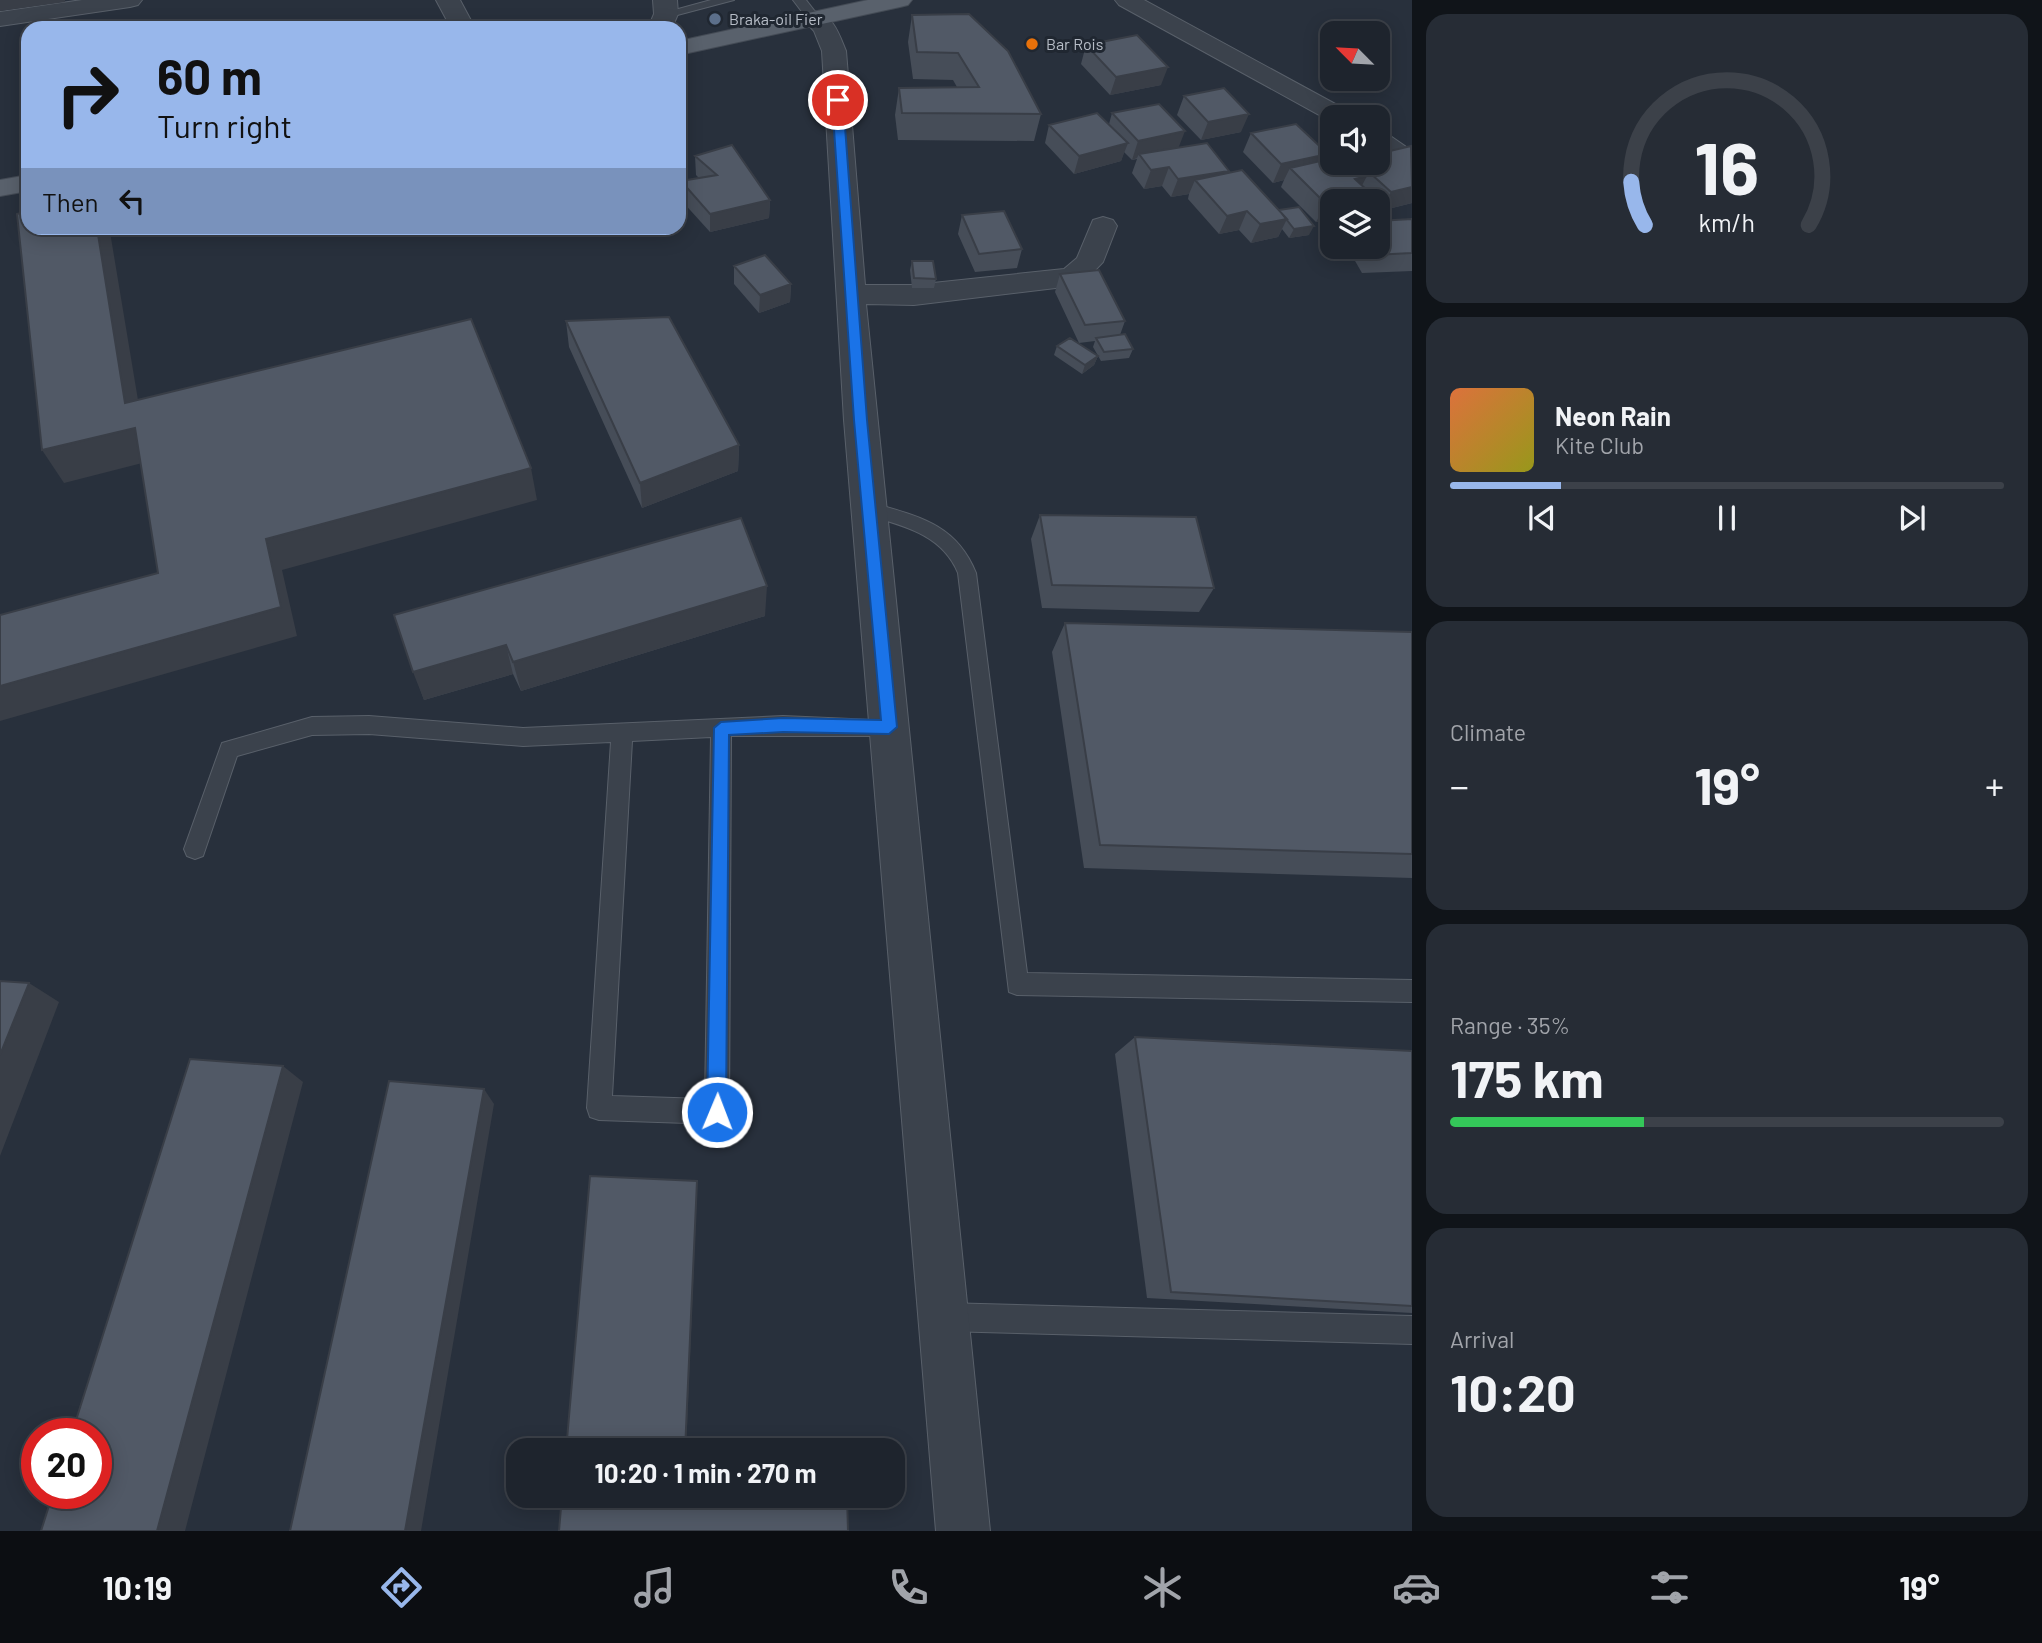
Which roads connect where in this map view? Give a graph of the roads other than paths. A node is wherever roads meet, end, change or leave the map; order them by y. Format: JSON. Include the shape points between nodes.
{"nodes":[{"id":1,"x":130,"y":0,"type":"edge"},
{"id":2,"x":448,"y":0,"type":"edge"},
{"id":3,"x":728,"y":0,"type":"edge"},
{"id":4,"x":900,"y":0,"type":"edge"},
{"id":5,"x":1127,"y":0,"type":"edge"},
{"id":6,"x":82,"y":4,"type":"edge"},
{"id":7,"x":807,"y":9,"type":"edge"},
{"id":8,"x":664,"y":14,"type":"edge"},
{"id":9,"x":0,"y":19,"type":"edge"},
{"id":10,"x":459,"y":21,"type":"edge"},
{"id":11,"x":686,"y":46,"type":"edge"},
{"id":12,"x":1320,"y":106,"type":"edge"},
{"id":13,"x":1390,"y":147,"type":"edge"},
{"id":14,"x":1412,"y":163,"type":"edge"},
{"id":15,"x":21,"y":184,"type":"edge"},
{"id":16,"x":0,"y":188,"type":"edge"},
{"id":17,"x":1103,"y":226,"type":"dead end"},
{"id":18,"x":852,"y":294,"type":"junction"},
{"id":19,"x":869,"y":509,"type":"junction"},
{"id":20,"x":889,"y":727,"type":"junction"},
{"id":21,"x":721,"y":728,"type":"junction"},
{"id":22,"x":622,"y":733,"type":"junction"},
{"id":23,"x":195,"y":849,"type":"dead end"},
{"id":24,"x":1412,"y":991,"type":"edge"},
{"id":25,"x":944,"y":1317,"type":"junction"},
{"id":26,"x":1412,"y":1330,"type":"edge"},
{"id":27,"x":963,"y":1531,"type":"edge"}],
"edges":[{"from":1,"to":6,"type":"street"},
{"from":2,"to":10,"type":"street"},
{"from":3,"to":8,"type":"lane"},
{"from":4,"to":7,"type":"main road"},
{"from":5,"to":12,"type":"street"},
{"from":6,"to":9,"type":"street"},
{"from":7,"to":11,"type":"main road"},
{"from":7,"to":18,"type":"street","via":[[825,29],[834,51]]},
{"from":13,"to":14,"type":"street"},
{"from":15,"to":16,"type":"main road"},
{"from":17,"to":18,"type":"street","via":[[1083,272],[1071,278],[914,295]]},
{"from":18,"to":19,"type":"street"},
{"from":19,"to":20,"type":"street"},
{"from":19,"to":24,"type":"lane","via":[[925,527],[962,555],[1017,984]]},
{"from":20,"to":21,"type":"lane"},
{"from":20,"to":25,"type":"street"},
{"from":21,"to":22,"type":"lane"},
{"from":21,"to":22,"type":"lane","via":[[717,1112],[599,1108]]},
{"from":22,"to":23,"type":"lane","via":[[523,737],[369,725],[312,726],[229,749]]},
{"from":25,"to":26,"type":"lane"},
{"from":25,"to":27,"type":"street"}]}
